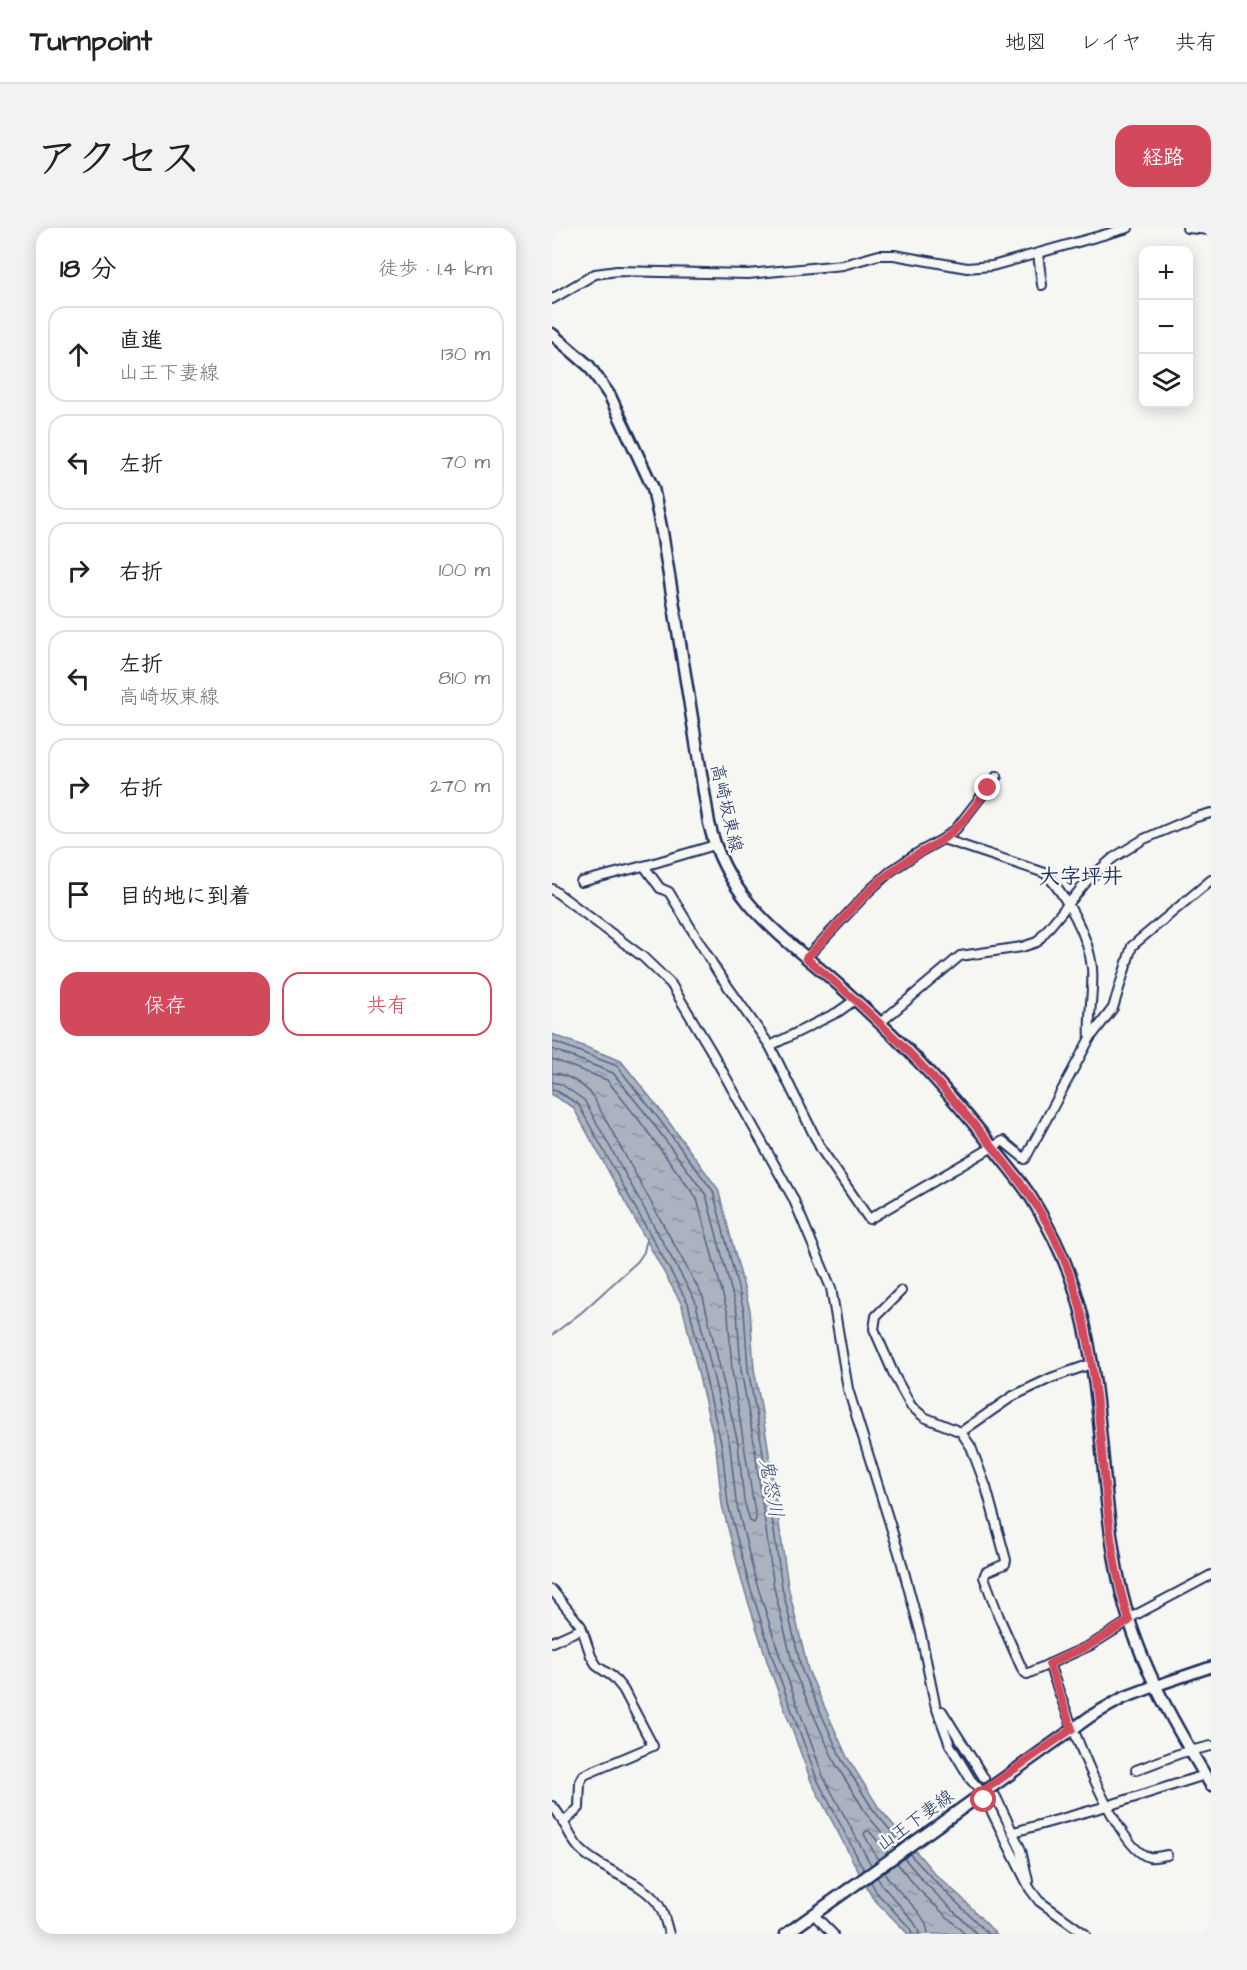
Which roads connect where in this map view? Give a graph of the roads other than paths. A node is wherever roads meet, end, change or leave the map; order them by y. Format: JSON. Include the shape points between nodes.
{"nodes":[{"id":1,"x":1128,"y":228,"type":"edge"},
{"id":2,"x":1187,"y":228,"type":"edge"},
{"id":3,"x":1211,"y":230,"type":"edge"},
{"id":4,"x":1038,"y":254,"type":"junction"},
{"id":5,"x":1042,"y":285,"type":"dead end"},
{"id":6,"x":552,"y":299,"type":"edge"},
{"id":7,"x":552,"y":334,"type":"edge"},
{"id":8,"x":997,"y":776,"type":"dead end"},
{"id":9,"x":1211,"y":813,"type":"edge"},
{"id":10,"x":943,"y":840,"type":"junction"},
{"id":11,"x":715,"y":845,"type":"junction"},
{"id":12,"x":644,"y":866,"type":"junction"},
{"id":13,"x":1211,"y":880,"type":"edge"},
{"id":14,"x":581,"y":882,"type":"dead end"},
{"id":15,"x":552,"y":889,"type":"edge"},
{"id":16,"x":1068,"y":905,"type":"junction"},
{"id":17,"x":806,"y":958,"type":"junction"},
{"id":18,"x":855,"y":1000,"type":"junction"},
{"id":19,"x":880,"y":1023,"type":"junction"},
{"id":20,"x":1090,"y":1038,"type":"junction"},
{"id":21,"x":770,"y":1046,"type":"junction"},
{"id":22,"x":993,"y":1147,"type":"junction"},
{"id":23,"x":901,"y":1291,"type":"dead end"},
{"id":24,"x":1091,"y":1364,"type":"junction"},
{"id":25,"x":962,"y":1431,"type":"junction"},
{"id":26,"x":1211,"y":1575,"type":"edge"},
{"id":27,"x":552,"y":1590,"type":"edge"},
{"id":28,"x":1129,"y":1620,"type":"junction"},
{"id":29,"x":581,"y":1629,"type":"junction"},
{"id":30,"x":552,"y":1642,"type":"edge"},
{"id":31,"x":1049,"y":1664,"type":"junction"},
{"id":32,"x":1211,"y":1667,"type":"edge"},
{"id":33,"x":1155,"y":1686,"type":"junction"},
{"id":34,"x":935,"y":1704,"type":"junction"},
{"id":35,"x":1072,"y":1729,"type":"junction"},
{"id":36,"x":1211,"y":1746,"type":"edge"},
{"id":37,"x":1191,"y":1751,"type":"junction"},
{"id":38,"x":1136,"y":1770,"type":"dead end"},
{"id":39,"x":1204,"y":1775,"type":"junction"},
{"id":40,"x":984,"y":1778,"type":"dead end"},
{"id":41,"x":1211,"y":1785,"type":"edge"},
{"id":42,"x":978,"y":1795,"type":"junction"},
{"id":43,"x":996,"y":1797,"type":"dead end"},
{"id":44,"x":552,"y":1806,"type":"edge"},
{"id":45,"x":1107,"y":1806,"type":"junction"},
{"id":46,"x":563,"y":1823,"type":"junction"},
{"id":47,"x":1014,"y":1832,"type":"junction"},
{"id":48,"x":1167,"y":1855,"type":"dead end"},
{"id":49,"x":1030,"y":1889,"type":"junction"},
{"id":50,"x":813,"y":1914,"type":"junction"},
{"id":51,"x":669,"y":1934,"type":"edge"},
{"id":52,"x":786,"y":1934,"type":"edge"},
{"id":53,"x":833,"y":1934,"type":"edge"},
{"id":54,"x":1085,"y":1934,"type":"edge"}],
"edges":[{"from":1,"to":4,"type":"street"},
{"from":2,"to":3,"type":"street"},
{"from":4,"to":5,"type":"street"},
{"from":4,"to":6,"type":"street","via":[[992,266],[967,267],[879,255],[843,265],[748,274],[617,271],[595,274]]},
{"from":7,"to":11,"type":"main road","name":"高崎坂東線","via":[[589,366],[604,386],[653,488]]},
{"from":8,"to":10,"type":"street"},
{"from":9,"to":16,"type":"street","via":[[1144,839],[1113,858]]},
{"from":10,"to":16,"type":"street","via":[[1045,873]]},
{"from":10,"to":17,"type":"street","via":[[916,854],[870,890]]},
{"from":11,"to":12,"type":"street"},
{"from":11,"to":17,"type":"main road","name":"高崎坂東線","via":[[748,904]]},
{"from":12,"to":14,"type":"street"},
{"from":12,"to":21,"type":"street","via":[[660,888],[669,892]]},
{"from":13,"to":20,"type":"street","via":[[1132,946],[1113,1008]]},
{"from":15,"to":34,"type":"street","via":[[642,957],[671,984],[793,1198],[831,1288],[848,1389],[921,1635]]},
{"from":16,"to":19,"type":"street","via":[[1037,942],[960,956]]},
{"from":16,"to":20,"type":"street","via":[[1092,968]]},
{"from":17,"to":18,"type":"main road","name":"高崎坂東線"},
{"from":18,"to":19,"type":"main road","name":"高崎坂東線"},
{"from":18,"to":21,"type":"street"},
{"from":19,"to":22,"type":"main road","name":"高崎坂東線","via":[[941,1085]]},
{"from":20,"to":22,"type":"street","via":[[1025,1159],[1003,1141]]},
{"from":21,"to":22,"type":"street","via":[[821,1149],[869,1219]]},
{"from":22,"to":24,"type":"main road","name":"高崎坂東線","via":[[1032,1198],[1065,1261],[1080,1307]]},
{"from":23,"to":25,"type":"street","via":[[874,1319],[884,1354],[912,1406],[924,1417]]},
{"from":24,"to":25,"type":"street","via":[[1013,1396]]},
{"from":24,"to":28,"type":"main road","name":"高崎坂東線","via":[[1115,1560]]},
{"from":25,"to":31,"type":"street","via":[[986,1487],[1006,1560],[984,1577],[1023,1671],[1027,1674]]},
{"from":26,"to":28,"type":"street"},
{"from":27,"to":29,"type":"street"},
{"from":28,"to":31,"type":"street","via":[[1090,1645]]},
{"from":28,"to":33,"type":"main road","name":"高崎坂東線"},
{"from":29,"to":30,"type":"street"},
{"from":29,"to":46,"type":"street","via":[[594,1662],[623,1689],[653,1746],[584,1775],[579,1808]]},
{"from":31,"to":35,"type":"street"},
{"from":32,"to":33,"type":"street"},
{"from":33,"to":35,"type":"main road","name":"山王下妻線","via":[[1112,1703]]},
{"from":33,"to":37,"type":"main road"},
{"from":34,"to":40,"type":"street"},
{"from":34,"to":42,"type":"street","via":[[950,1745]]},
{"from":35,"to":42,"type":"main road","name":"山王下妻線"},
{"from":35,"to":45,"type":"street"},
{"from":36,"to":37,"type":"street"},
{"from":37,"to":38,"type":"street"},
{"from":37,"to":39,"type":"main road"},
{"from":39,"to":41,"type":"main road"},
{"from":39,"to":45,"type":"street"},
{"from":42,"to":49,"type":"street"},
{"from":42,"to":50,"type":"main road","name":"山王下妻線"},
{"from":43,"to":47,"type":"street"},
{"from":44,"to":46,"type":"street"},
{"from":45,"to":47,"type":"street"},
{"from":45,"to":48,"type":"street","via":[[1138,1851],[1150,1857]]},
{"from":46,"to":51,"type":"street","via":[[571,1839],[598,1865],[637,1885],[658,1903]]},
{"from":47,"to":49,"type":"street"},
{"from":49,"to":54,"type":"street","via":[[1039,1901]]},
{"from":50,"to":52,"type":"main road","name":"山王下妻線"},
{"from":50,"to":53,"type":"street"}]}
